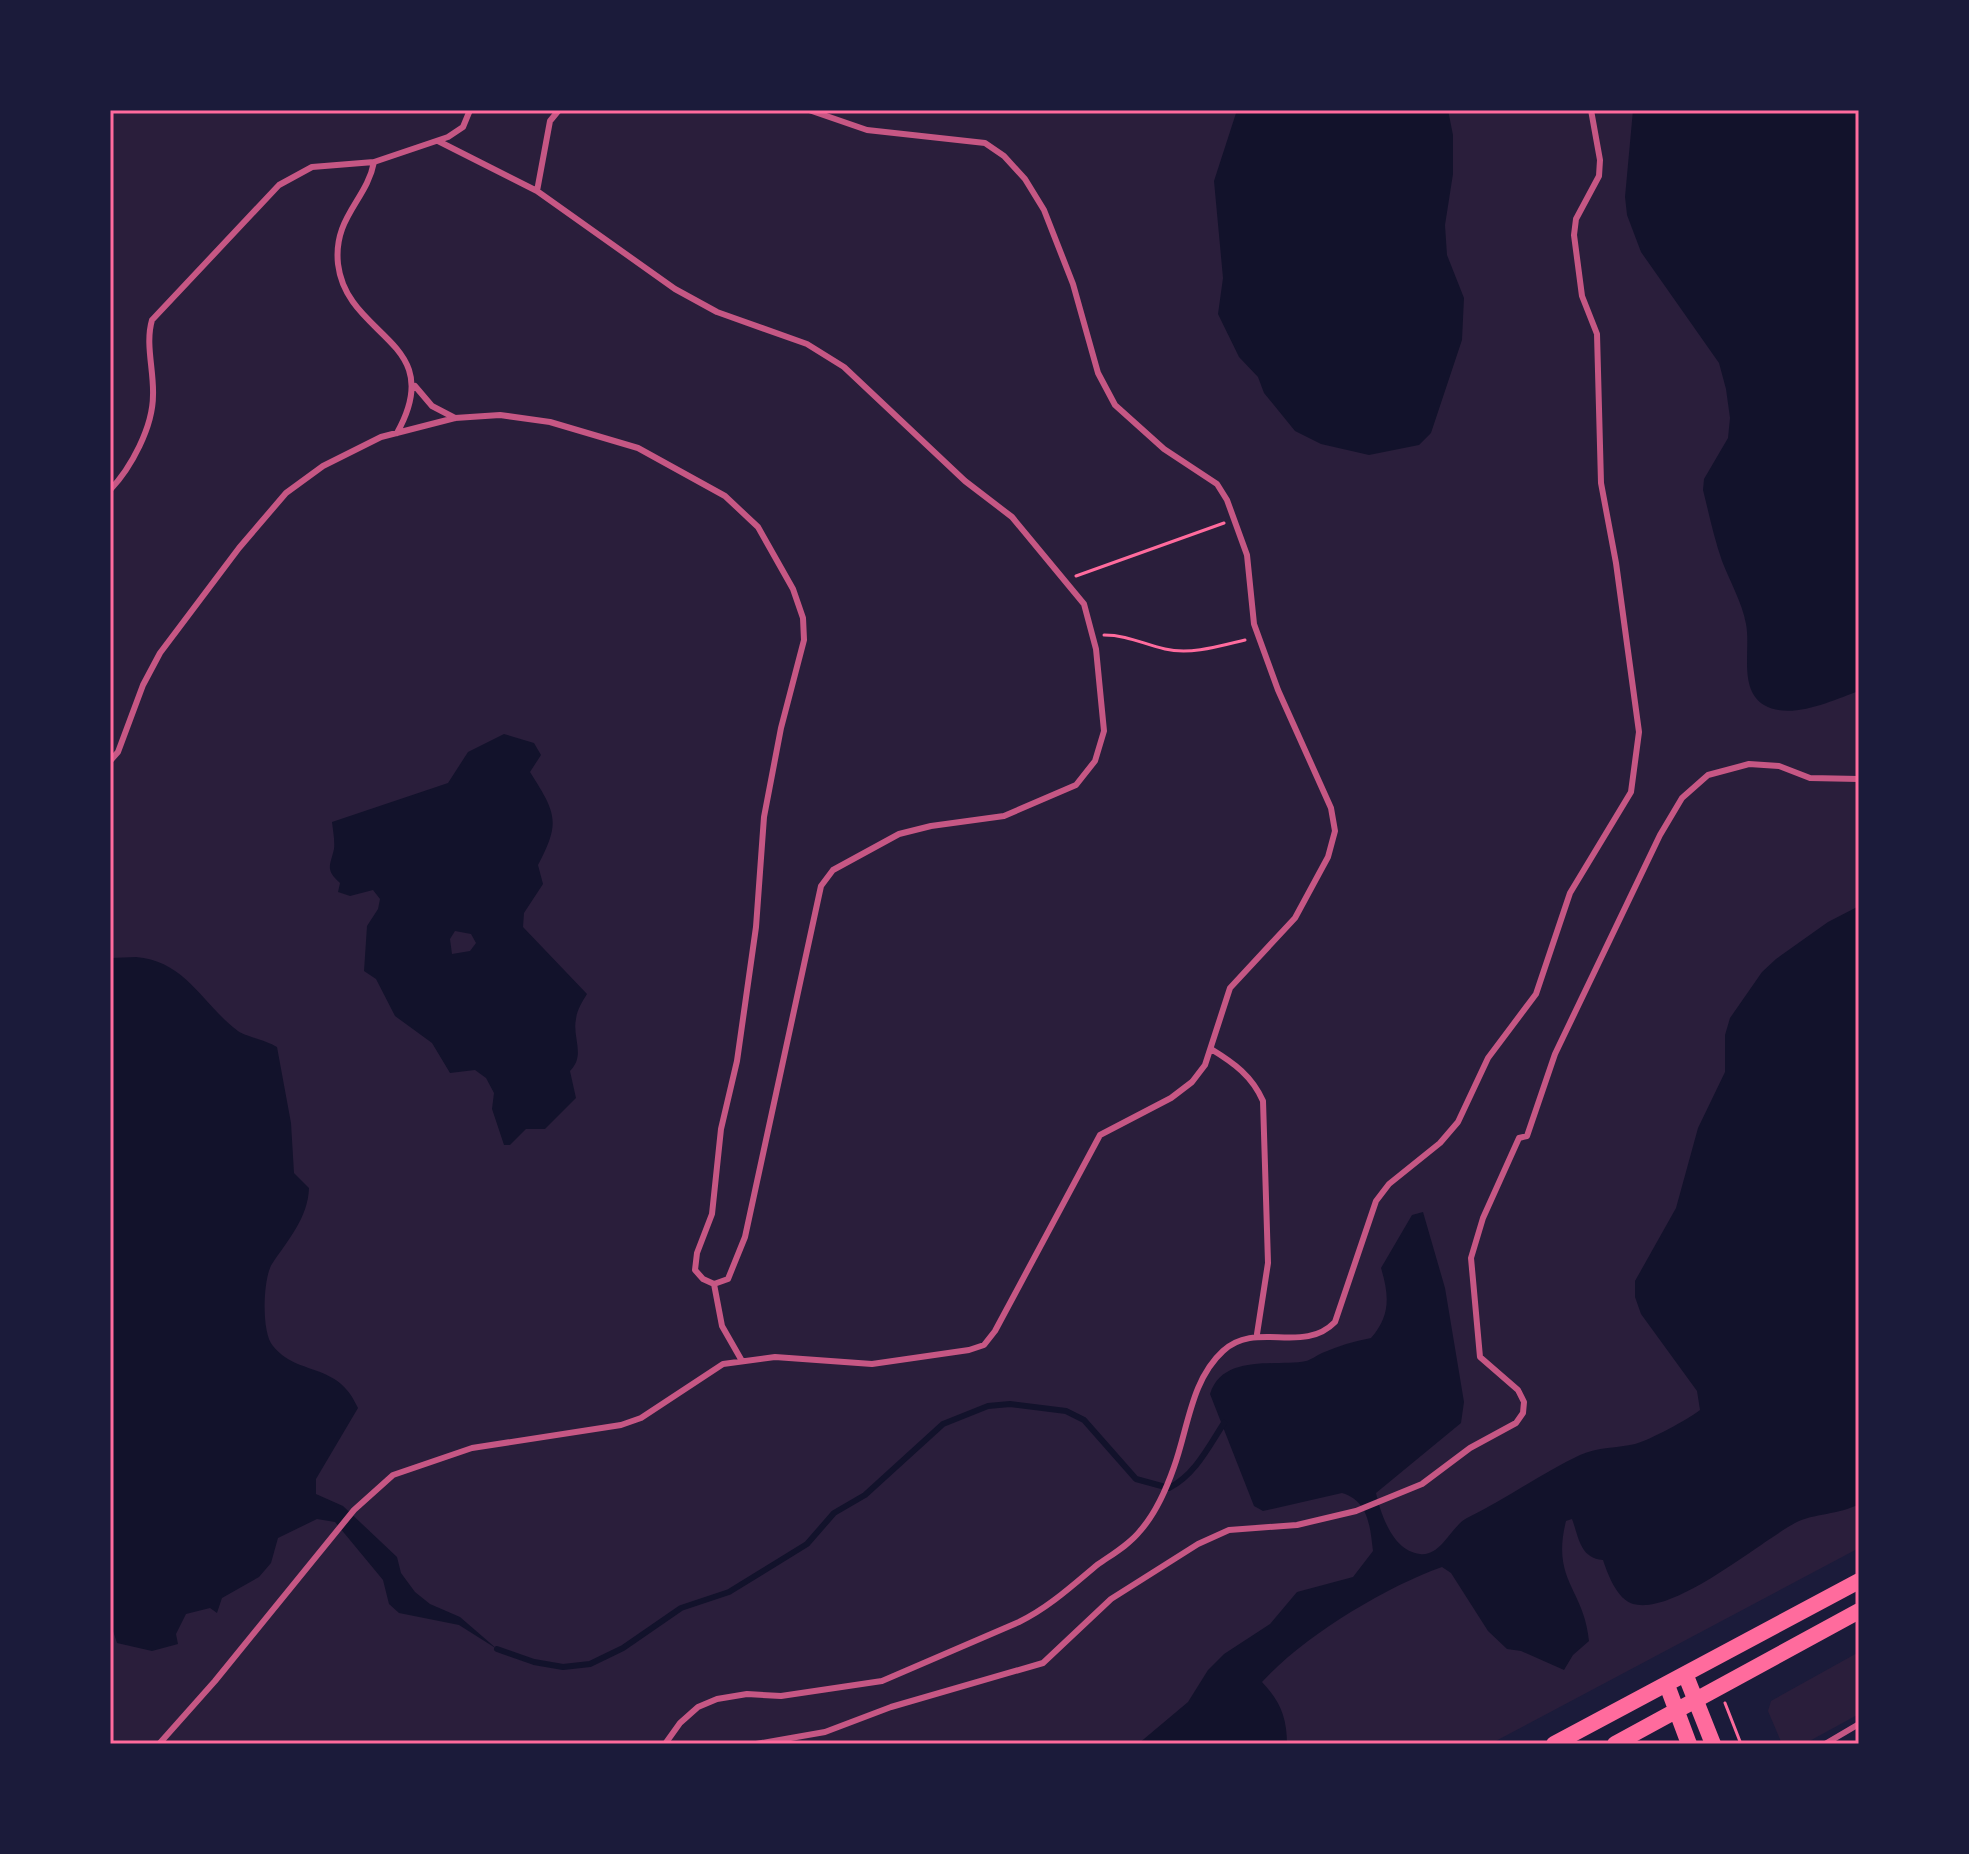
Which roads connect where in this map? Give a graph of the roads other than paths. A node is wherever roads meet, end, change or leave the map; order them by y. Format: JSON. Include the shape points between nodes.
{"nodes":[{"id":1,"x":470,"y":110,"type":"edge"},
{"id":2,"x":559,"y":110,"type":"edge"},
{"id":3,"x":809,"y":110,"type":"edge"},
{"id":4,"x":1591,"y":110,"type":"edge"},
{"id":5,"x":438,"y":141,"type":"junction"},
{"id":6,"x":374,"y":162,"type":"junction"},
{"id":7,"x":537,"y":191,"type":"junction"},
{"id":8,"x":412,"y":383,"type":"junction"},
{"id":9,"x":455,"y":418,"type":"junction"},
{"id":10,"x":397,"y":433,"type":"junction"},
{"id":11,"x":110,"y":490,"type":"edge"},
{"id":12,"x":110,"y":761,"type":"edge"},
{"id":13,"x":1859,"y":779,"type":"edge"},
{"id":14,"x":1211,"y":1049,"type":"junction"},
{"id":15,"x":714,"y":1284,"type":"junction"},
{"id":16,"x":1257,"y":1334,"type":"junction"},
{"id":17,"x":742,"y":1361,"type":"junction"},
{"id":18,"x":1859,"y":1581,"type":"edge"},
{"id":19,"x":1859,"y":1611,"type":"edge"},
{"id":20,"x":1686,"y":1676,"type":"junction"},
{"id":21,"x":1667,"y":1685,"type":"junction"},
{"id":22,"x":1696,"y":1700,"type":"junction"},
{"id":23,"x":1677,"y":1711,"type":"junction"},
{"id":24,"x":1859,"y":1724,"type":"edge"},
{"id":25,"x":159,"y":1744,"type":"edge"},
{"id":26,"x":665,"y":1744,"type":"edge"},
{"id":27,"x":756,"y":1744,"type":"edge"},
{"id":28,"x":1554,"y":1744,"type":"edge"},
{"id":29,"x":1615,"y":1744,"type":"edge"},
{"id":30,"x":1689,"y":1744,"type":"edge"},
{"id":31,"x":1713,"y":1744,"type":"edge"},
{"id":32,"x":1825,"y":1744,"type":"edge"}],
"edges":[{"from":1,"to":5,"type":"lane","via":[[463,127]]},
{"from":2,"to":7,"type":"lane","via":[[550,121]]},
{"from":3,"to":14,"type":"lane","via":[[867,130],[985,143],[1004,156],[1044,210],[1073,284],[1098,373],[1115,405],[1164,449],[1217,484],[1234,519],[1247,555],[1259,636],[1331,808],[1335,831],[1328,857],[1295,918],[1230,988]]},
{"from":4,"to":16,"type":"lane","via":[[1599,176],[1576,219],[1574,235],[1582,296],[1597,334],[1601,483],[1639,732],[1631,792],[1570,893],[1536,994],[1488,1058],[1458,1122],[1376,1201],[1335,1322],[1325,1332],[1304,1338]]},
{"from":5,"to":6,"type":"lane"},
{"from":5,"to":7,"type":"lane"},
{"from":6,"to":8,"type":"lane","via":[[346,214],[337,244],[338,265],[350,301],[396,345]]},
{"from":6,"to":11,"type":"lane","via":[[312,167],[279,185],[152,320],[152,406],[136,452]]},
{"from":7,"to":15,"type":"lane","via":[[675,289],[717,312],[807,344],[844,367],[965,481],[1012,517],[1084,604],[1092,635],[1104,731],[1095,761],[1076,785],[1004,816],[899,834],[833,870],[821,886],[745,1237],[728,1279]]},
{"from":8,"to":9,"type":"lane","via":[[432,406]]},
{"from":8,"to":10,"type":"lane","via":[[412,401]]},
{"from":9,"to":10,"type":"lane"},
{"from":9,"to":15,"type":"lane","via":[[500,415],[609,439],[638,448],[725,496],[758,527],[803,618],[804,640],[764,817],[756,927],[712,1214],[697,1253],[695,1270]]},
{"from":10,"to":12,"type":"lane","via":[[323,466],[286,493],[160,653]]},
{"from":13,"to":27,"type":"lane","via":[[1810,778],[1779,766],[1749,764],[1708,775],[1682,798],[1660,835],[1555,1054],[1527,1136],[1519,1138],[1474,1246],[1471,1273],[1480,1357],[1518,1390],[1524,1402],[1516,1423],[1470,1448],[1422,1484],[1383,1501],[1297,1525],[1229,1530],[1198,1544],[1111,1599],[1043,1663],[825,1732]]},
{"from":14,"to":16,"type":"lane","via":[[1237,1065],[1263,1101],[1268,1263]]},
{"from":14,"to":17,"type":"lane","via":[[1192,1082],[1100,1135],[984,1345],[872,1364],[815,1357]]},
{"from":15,"to":17,"type":"lane","via":[[722,1326]]},
{"from":16,"to":26,"type":"lane","via":[[1223,1351],[1203,1376],[1168,1482],[1138,1534],[1039,1612],[882,1681],[717,1699],[698,1707]]},
{"from":17,"to":25,"type":"lane","via":[[723,1364],[641,1418],[621,1425],[472,1448],[393,1475],[354,1510]]},
{"from":18,"to":20,"type":"main road"},
{"from":19,"to":22,"type":"main road"},
{"from":20,"to":21,"type":"main road"},
{"from":20,"to":22,"type":"main road"},
{"from":21,"to":23,"type":"main road"},
{"from":21,"to":28,"type":"main road"},
{"from":22,"to":23,"type":"main road"},
{"from":22,"to":31,"type":"main road"},
{"from":23,"to":29,"type":"main road"},
{"from":23,"to":30,"type":"main road"},
{"from":24,"to":32,"type":"lane"}]}
